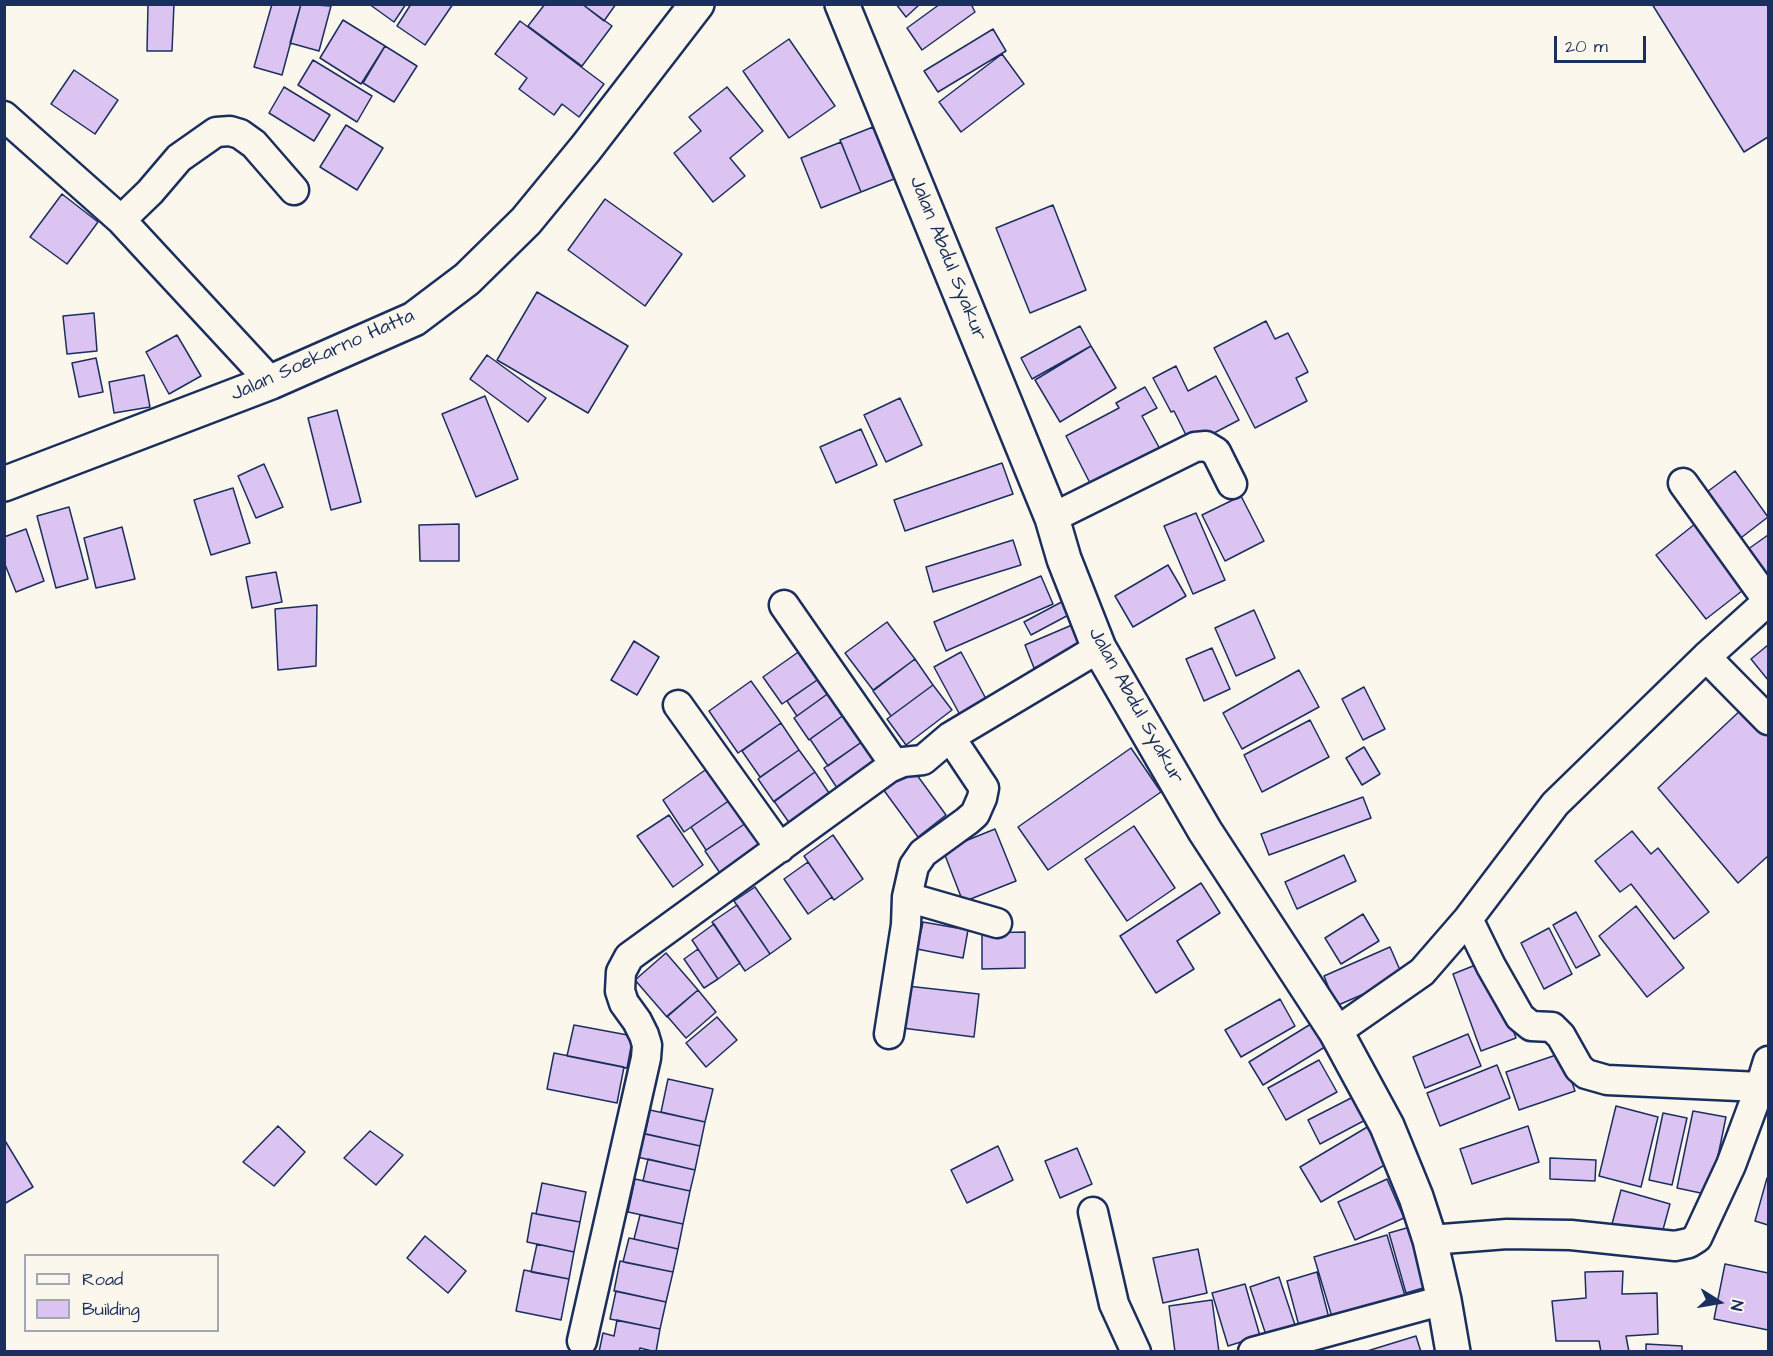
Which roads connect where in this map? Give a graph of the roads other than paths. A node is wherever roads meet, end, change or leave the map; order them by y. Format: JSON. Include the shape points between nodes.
{"nodes":[{"id":1,"x":698,"y":4,"type":"edge"},
{"id":2,"x":842,"y":4,"type":"edge"},
{"id":3,"x":4,"y":116,"type":"edge"},
{"id":4,"x":294,"y":190,"type":"dead end"},
{"id":5,"x":121,"y":220,"type":"junction"},
{"id":6,"x":271,"y":382,"type":"junction"},
{"id":7,"x":1683,"y":483,"type":"dead end"},
{"id":8,"x":4,"y":484,"type":"edge"},
{"id":9,"x":1232,"y":484,"type":"dead end"},
{"id":10,"x":1052,"y":518,"type":"junction"},
{"id":11,"x":1768,"y":601,"type":"edge"},
{"id":12,"x":784,"y":605,"type":"dead end"},
{"id":13,"x":1099,"y":648,"type":"junction"},
{"id":14,"x":1706,"y":657,"type":"junction"},
{"id":15,"x":678,"y":705,"type":"dead end"},
{"id":16,"x":1768,"y":720,"type":"edge"},
{"id":17,"x":950,"y":737,"type":"junction"},
{"id":18,"x":895,"y":765,"type":"junction"},
{"id":19,"x":780,"y":848,"type":"junction"},
{"id":20,"x":907,"y":897,"type":"junction"},
{"id":21,"x":1468,"y":919,"type":"junction"},
{"id":22,"x":997,"y":923,"type":"dead end"},
{"id":23,"x":1336,"y":1032,"type":"junction"},
{"id":24,"x":889,"y":1034,"type":"dead end"},
{"id":25,"x":1764,"y":1074,"type":"edge"},
{"id":26,"x":1093,"y":1212,"type":"dead end"},
{"id":27,"x":1430,"y":1240,"type":"junction"},
{"id":28,"x":1444,"y":1300,"type":"junction"},
{"id":29,"x":582,"y":1341,"type":"dead end"},
{"id":30,"x":1136,"y":1352,"type":"edge"},
{"id":31,"x":1253,"y":1352,"type":"edge"},
{"id":32,"x":1453,"y":1352,"type":"edge"}],
"edges":[{"from":1,"to":6,"type":"street","name":"Jalan Soekarno Hatta","via":[[526,221],[466,279],[414,320]]},
{"from":2,"to":10,"type":"street","name":"Jalan Abdul Syakur"},
{"from":3,"to":5,"type":"street"},
{"from":4,"to":5,"type":"street","via":[[254,144],[230,130],[216,132],[179,158]]},
{"from":5,"to":6,"type":"street"},
{"from":6,"to":8,"type":"street","name":"Jalan Soekarno Hatta"},
{"from":7,"to":11,"type":"street"},
{"from":9,"to":10,"type":"street","via":[[1216,452],[1195,447]]},
{"from":10,"to":13,"type":"street","name":"Jalan Abdul Syakur"},
{"from":11,"to":14,"type":"street"},
{"from":12,"to":18,"type":"street"},
{"from":13,"to":17,"type":"street"},
{"from":13,"to":23,"type":"street","name":"Jalan Abdul Syakur","via":[[1205,831]]},
{"from":14,"to":16,"type":"street"},
{"from":14,"to":21,"type":"street","via":[[1555,804]]},
{"from":15,"to":19,"type":"street"},
{"from":17,"to":18,"type":"street","via":[[923,760]]},
{"from":17,"to":20,"type":"street","via":[[984,788],[982,798],[967,822],[923,853],[914,866]]},
{"from":18,"to":19,"type":"street"},
{"from":19,"to":29,"type":"street","via":[[624,964],[620,991],[644,1035],[646,1058]]},
{"from":20,"to":22,"type":"street"},
{"from":20,"to":24,"type":"street"},
{"from":21,"to":23,"type":"street","via":[[1422,972]]},
{"from":21,"to":25,"type":"street","via":[[1520,1017],[1531,1026],[1552,1027],[1586,1074],[1607,1080]]},
{"from":23,"to":27,"type":"street","name":"Jalan Abdul Syakur","via":[[1387,1126]]},
{"from":25,"to":27,"type":"street","via":[[1731,1165],[1697,1238],[1689,1243],[1675,1246],[1571,1235],[1518,1234]]},
{"from":26,"to":30,"type":"street","via":[[1114,1304]]},
{"from":27,"to":28,"type":"street","name":"Jalan Abdul Syakur"},
{"from":28,"to":31,"type":"street"},
{"from":28,"to":32,"type":"street","name":"Jalan Abdul Syakur"}]}
